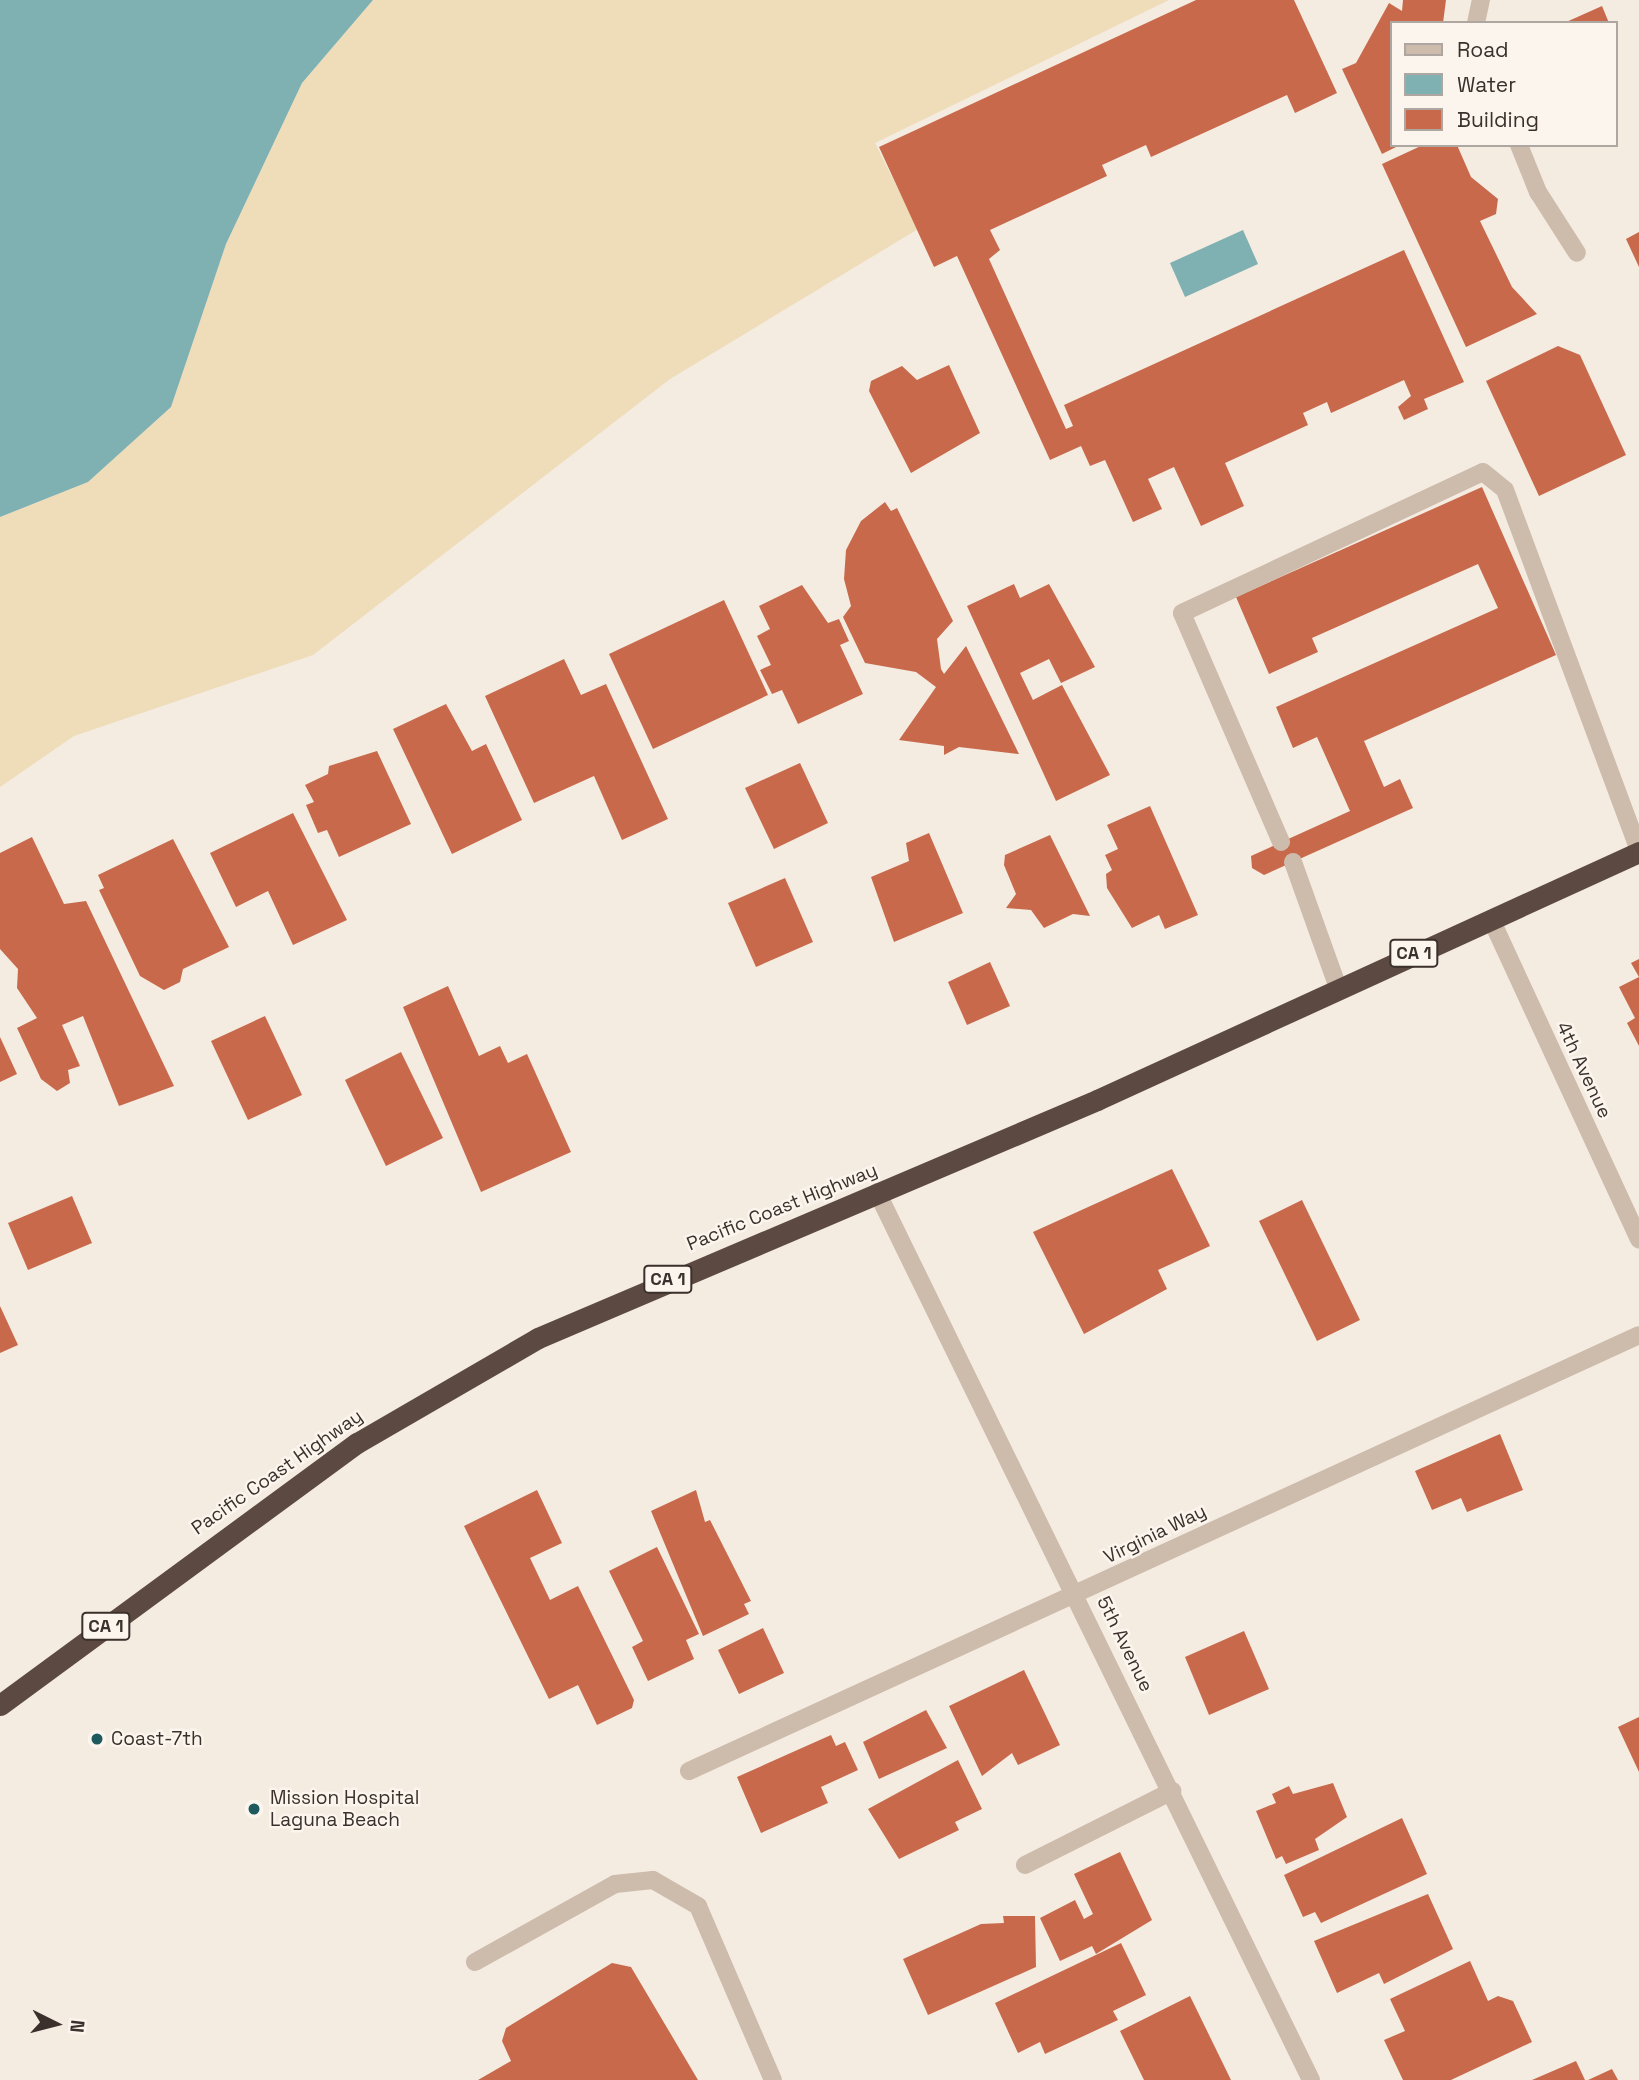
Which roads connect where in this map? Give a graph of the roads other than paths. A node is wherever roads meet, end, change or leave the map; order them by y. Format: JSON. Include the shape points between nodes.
{"nodes":[{"id":1,"x":1481,"y":0,"type":"edge"},
{"id":2,"x":1476,"y":21,"type":"edge"},
{"id":3,"x":1521,"y":147,"type":"edge"},
{"id":4,"x":1577,"y":253,"type":"dead end"},
{"id":5,"x":1281,"y":842,"type":"dead end"},
{"id":6,"x":1639,"y":851,"type":"edge"},
{"id":7,"x":1293,"y":862,"type":"dead end"},
{"id":8,"x":1491,"y":919,"type":"junction"},
{"id":9,"x":1338,"y":988,"type":"junction"},
{"id":10,"x":877,"y":1192,"type":"junction"},
{"id":11,"x":1639,"y":1239,"type":"edge"},
{"id":12,"x":1639,"y":1335,"type":"edge"},
{"id":13,"x":1079,"y":1596,"type":"junction"},
{"id":14,"x":0,"y":1705,"type":"edge"},
{"id":15,"x":689,"y":1771,"type":"dead end"},
{"id":16,"x":1172,"y":1791,"type":"junction"},
{"id":17,"x":1025,"y":1865,"type":"dead end"},
{"id":18,"x":475,"y":1962,"type":"dead end"},
{"id":19,"x":773,"y":2080,"type":"edge"},
{"id":20,"x":1311,"y":2080,"type":"edge"}],
"edges":[{"from":1,"to":2,"type":"street"},
{"from":3,"to":4,"type":"street","via":[[1538,192]]},
{"from":5,"to":6,"type":"street","via":[[1182,613],[1483,472],[1505,490]]},
{"from":6,"to":8,"type":"highway","name":"Pacific Coast Highway","number":"CA 1"},
{"from":7,"to":9,"type":"street"},
{"from":8,"to":9,"type":"highway","name":"Pacific Coast Highway","number":"CA 1"},
{"from":8,"to":11,"type":"street","name":"4th Avenue"},
{"from":9,"to":10,"type":"highway","name":"Pacific Coast Highway","number":"CA 1","via":[[1097,1100]]},
{"from":10,"to":13,"type":"street","name":"5th Avenue"},
{"from":10,"to":14,"type":"highway","name":"Pacific Coast Highway","number":"CA 1","via":[[538,1338],[403,1412],[211,1545]]},
{"from":12,"to":13,"type":"street","name":"Virginia Way"},
{"from":13,"to":15,"type":"street","name":"Virginia Way"},
{"from":13,"to":16,"type":"street","name":"5th Avenue"},
{"from":16,"to":17,"type":"street"},
{"from":16,"to":20,"type":"street","name":"5th Avenue"},
{"from":18,"to":19,"type":"street","via":[[615,1884],[653,1880],[698,1906]]}]}
